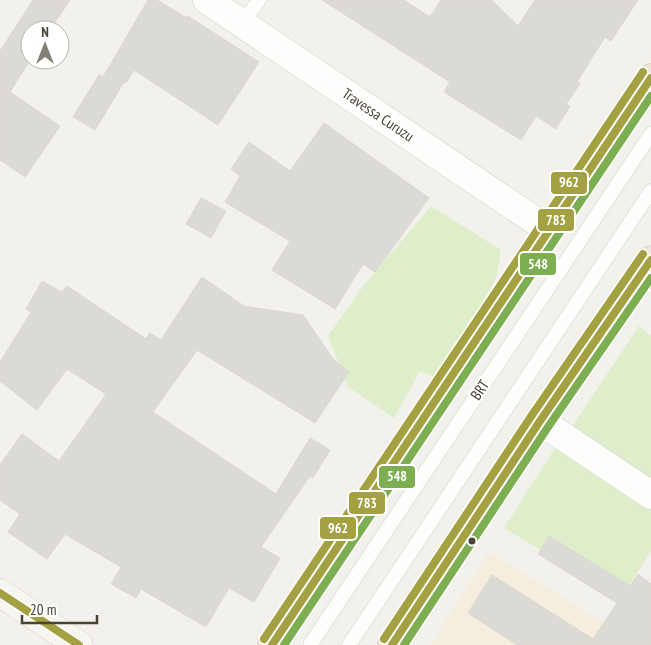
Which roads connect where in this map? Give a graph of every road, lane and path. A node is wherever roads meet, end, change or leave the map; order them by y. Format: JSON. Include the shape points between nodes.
{"nodes":[{"id":1,"x":206,"y":0,"type":"edge"},
{"id":2,"x":259,"y":0,"type":"edge"},
{"id":3,"x":242,"y":24,"type":"junction"},
{"id":4,"x":651,"y":78,"type":"edge"},
{"id":5,"x":651,"y":134,"type":"edge"},
{"id":6,"x":651,"y":191,"type":"edge"},
{"id":7,"x":549,"y":230,"type":"junction"},
{"id":8,"x":648,"y":273,"type":"edge"},
{"id":9,"x":540,"y":421,"type":"junction"},
{"id":10,"x":651,"y":495,"type":"edge"},
{"id":11,"x":0,"y":593,"type":"edge"},
{"id":12,"x":66,"y":642,"type":"edge"},
{"id":13,"x":272,"y":645,"type":"edge"},
{"id":14,"x":310,"y":645,"type":"edge"},
{"id":15,"x":350,"y":645,"type":"edge"},
{"id":16,"x":392,"y":645,"type":"edge"}],
"edges":[{"from":1,"to":3,"type":"street","name":"Travessa Curuzu"},
{"from":2,"to":3,"type":"lane"},
{"from":3,"to":7,"type":"street","name":"Travessa Curuzu"},
{"from":4,"to":7,"type":"highway"},
{"from":5,"to":14,"type":"lane","name":"BRT"},
{"from":6,"to":15,"type":"lane"},
{"from":7,"to":13,"type":"highway"},
{"from":8,"to":9,"type":"highway"},
{"from":9,"to":10,"type":"street"},
{"from":9,"to":16,"type":"highway"},
{"from":11,"to":12,"type":"street"}]}
